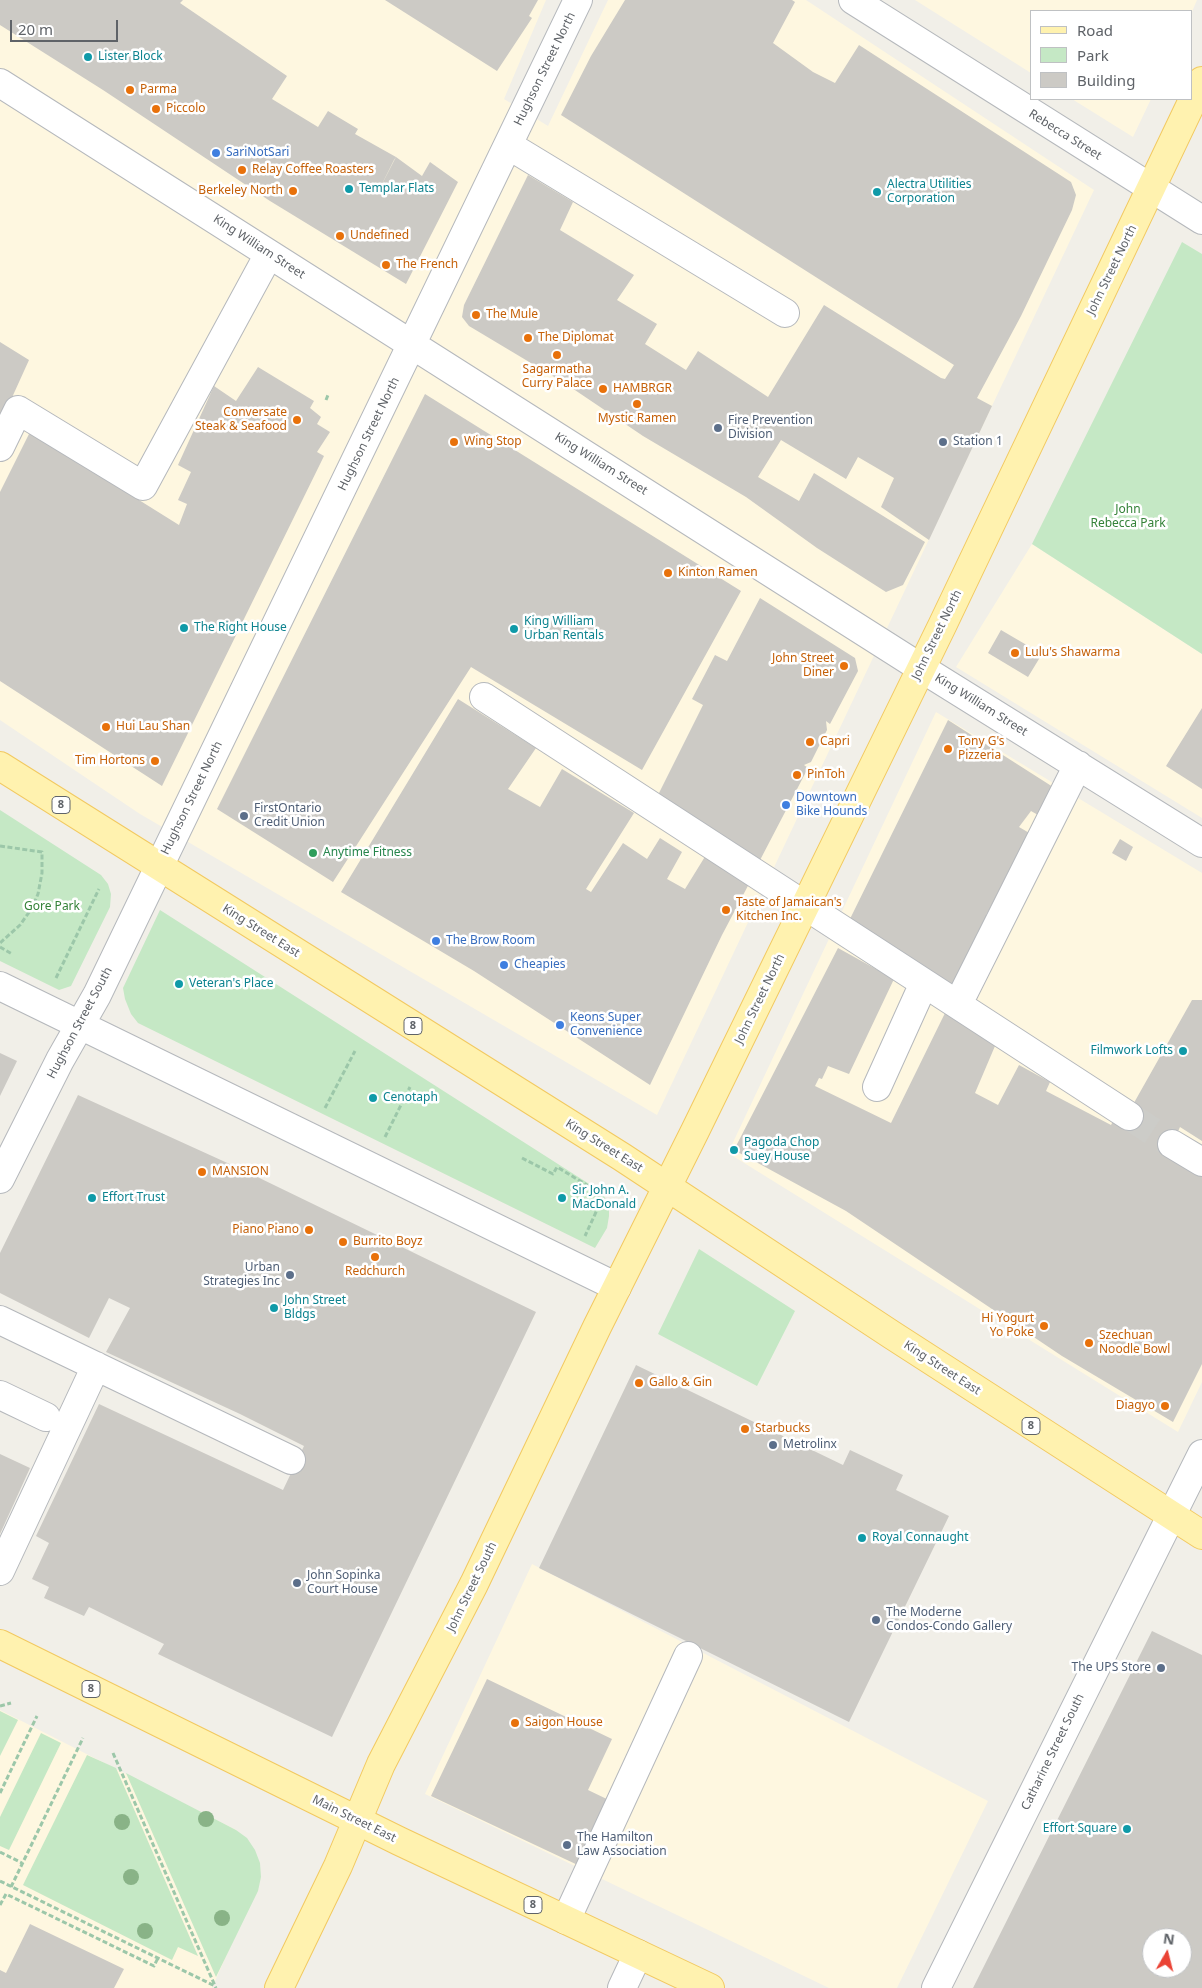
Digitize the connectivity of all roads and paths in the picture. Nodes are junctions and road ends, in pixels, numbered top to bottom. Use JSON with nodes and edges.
{"nodes":[{"id":1,"x":578,"y":0,"type":"edge"},
{"id":2,"x":853,"y":0,"type":"edge"},
{"id":3,"x":1202,"y":81,"type":"edge"},
{"id":4,"x":0,"y":83,"type":"edge"},
{"id":5,"x":508,"y":145,"type":"junction"},
{"id":6,"x":1151,"y":189,"type":"junction"},
{"id":7,"x":1202,"y":220,"type":"edge"},
{"id":8,"x":269,"y":254,"type":"junction"},
{"id":9,"x":785,"y":313,"type":"dead end"},
{"id":10,"x":412,"y":344,"type":"junction"},
{"id":11,"x":328,"y":395,"type":"dead end"},
{"id":12,"x":326,"y":400,"type":"dead end"},
{"id":13,"x":0,"y":447,"type":"edge"},
{"id":14,"x":921,"y":668,"type":"junction"},
{"id":15,"x":484,"y":697,"type":"dead end"},
{"id":16,"x":1078,"y":765,"type":"junction"},
{"id":17,"x":0,"y":766,"type":"edge"},
{"id":18,"x":1202,"y":843,"type":"edge"},
{"id":19,"x":0,"y":846,"type":"edge"},
{"id":20,"x":159,"y":867,"type":"junction"},
{"id":21,"x":100,"y":889,"type":"dead end"},
{"id":22,"x":806,"y":904,"type":"junction"},
{"id":23,"x":0,"y":943,"type":"edge"},
{"id":24,"x":57,"y":976,"type":"dead end"},
{"id":25,"x":924,"y":983,"type":"junction"},
{"id":26,"x":0,"y":986,"type":"edge"},
{"id":27,"x":958,"y":1004,"type":"junction"},
{"id":28,"x":79,"y":1024,"type":"junction"},
{"id":29,"x":355,"y":1051,"type":"dead end"},
{"id":30,"x":410,"y":1086,"type":"dead end"},
{"id":31,"x":877,"y":1087,"type":"dead end"},
{"id":32,"x":324,"y":1108,"type":"dead end"},
{"id":33,"x":1129,"y":1116,"type":"tunnel mouth"},
{"id":34,"x":384,"y":1138,"type":"dead end"},
{"id":35,"x":1172,"y":1144,"type":"tunnel mouth"},
{"id":36,"x":522,"y":1158,"type":"dead end"},
{"id":37,"x":1202,"y":1162,"type":"edge"},
{"id":38,"x":0,"y":1179,"type":"edge"},
{"id":39,"x":667,"y":1187,"type":"junction"},
{"id":40,"x":584,"y":1238,"type":"dead end"},
{"id":41,"x":617,"y":1287,"type":"junction"},
{"id":42,"x":0,"y":1320,"type":"edge"},
{"id":43,"x":96,"y":1366,"type":"junction"},
{"id":44,"x":0,"y":1395,"type":"edge"},
{"id":45,"x":46,"y":1417,"type":"dead end"},
{"id":46,"x":1202,"y":1454,"type":"edge"},
{"id":47,"x":291,"y":1460,"type":"dead end"},
{"id":48,"x":1171,"y":1516,"type":"junction"},
{"id":49,"x":1202,"y":1535,"type":"edge"},
{"id":50,"x":0,"y":1571,"type":"edge"},
{"id":51,"x":0,"y":1644,"type":"edge"},
{"id":52,"x":688,"y":1656,"type":"dead end"},
{"id":53,"x":12,"y":1703,"type":"dead end"},
{"id":54,"x":0,"y":1706,"type":"edge"},
{"id":55,"x":37,"y":1716,"type":"dead end"},
{"id":56,"x":83,"y":1738,"type":"dead end"},
{"id":57,"x":113,"y":1753,"type":"dead end"},
{"id":58,"x":0,"y":1793,"type":"edge"},
{"id":59,"x":357,"y":1820,"type":"junction"},
{"id":60,"x":0,"y":1852,"type":"edge"},
{"id":61,"x":22,"y":1863,"type":"junction"},
{"id":62,"x":0,"y":1882,"type":"edge"},
{"id":63,"x":11,"y":1887,"type":"junction"},
{"id":64,"x":0,"y":1905,"type":"edge"},
{"id":65,"x":566,"y":1920,"type":"junction"},
{"id":66,"x":638,"y":1954,"type":"junction"},
{"id":67,"x":158,"y":1958,"type":"junction"},
{"id":68,"x":215,"y":1987,"type":"edge"},
{"id":69,"x":279,"y":1988,"type":"edge"},
{"id":70,"x":622,"y":1988,"type":"edge"},
{"id":71,"x":710,"y":1988,"type":"edge"},
{"id":72,"x":936,"y":1988,"type":"edge"}],
"edges":[{"from":1,"to":5,"type":"street","name":"Hughson Street North"},
{"from":2,"to":6,"type":"street","name":"Rebecca Street"},
{"from":3,"to":6,"type":"main road","name":"John Street North"},
{"from":4,"to":8,"type":"street","name":"King William Street"},
{"from":5,"to":9,"type":"street"},
{"from":5,"to":10,"type":"street","name":"Hughson Street North"},
{"from":6,"to":7,"type":"street","name":"Rebecca Street"},
{"from":6,"to":14,"type":"main road","name":"John Street North"},
{"from":8,"to":10,"type":"street","name":"King William Street"},
{"from":8,"to":13,"type":"street"},
{"from":10,"to":14,"type":"street","name":"King William Street"},
{"from":10,"to":20,"type":"street","name":"Hughson Street North"},
{"from":11,"to":12,"type":"path"},
{"from":14,"to":16,"type":"street","name":"King William Street"},
{"from":14,"to":22,"type":"main road","name":"John Street North"},
{"from":15,"to":22,"type":"street"},
{"from":16,"to":18,"type":"street","name":"King William Street"},
{"from":16,"to":27,"type":"street"},
{"from":17,"to":20,"type":"main road","name":"King Street East","number":"8"},
{"from":19,"to":23,"type":"path"},
{"from":20,"to":28,"type":"street","name":"Hughson Street South"},
{"from":20,"to":39,"type":"main road","name":"King Street East","number":"8"},
{"from":21,"to":24,"type":"path"},
{"from":22,"to":25,"type":"street"},
{"from":22,"to":39,"type":"main road","name":"John Street North"},
{"from":25,"to":27,"type":"street"},
{"from":25,"to":31,"type":"street"},
{"from":26,"to":28,"type":"street"},
{"from":27,"to":33,"type":"street"},
{"from":28,"to":38,"type":"street","name":"Hughson Street South"},
{"from":28,"to":41,"type":"street"},
{"from":29,"to":32,"type":"path"},
{"from":30,"to":34,"type":"path"},
{"from":35,"to":37,"type":"street"},
{"from":36,"to":40,"type":"path"},
{"from":39,"to":41,"type":"main road","name":"John Street South"},
{"from":39,"to":48,"type":"main road","name":"King Street East","number":"8"},
{"from":41,"to":59,"type":"main road","name":"John Street South"},
{"from":42,"to":43,"type":"street"},
{"from":43,"to":47,"type":"street"},
{"from":43,"to":50,"type":"street"},
{"from":44,"to":45,"type":"street"},
{"from":46,"to":48,"type":"street","name":"Catharine Street South"},
{"from":48,"to":49,"type":"main road","name":"King Street East","number":"8"},
{"from":48,"to":72,"type":"street","name":"Catharine Street South"},
{"from":51,"to":59,"type":"main road","name":"Main Street East","number":"8"},
{"from":52,"to":65,"type":"street"},
{"from":53,"to":54,"type":"path"},
{"from":55,"to":58,"type":"path"},
{"from":56,"to":61,"type":"path"},
{"from":57,"to":68,"type":"path"},
{"from":59,"to":65,"type":"main road","name":"Main Street East","number":"8"},
{"from":59,"to":69,"type":"main road","name":"John Street South"},
{"from":60,"to":61,"type":"path"},
{"from":61,"to":63,"type":"path"},
{"from":62,"to":63,"type":"path"},
{"from":63,"to":67,"type":"path"},
{"from":64,"to":67,"type":"path"},
{"from":65,"to":66,"type":"main road","name":"Main Street East","number":"8"},
{"from":66,"to":70,"type":"street"},
{"from":66,"to":71,"type":"main road","name":"Main Street East","number":"8"},
{"from":67,"to":68,"type":"path"}]}
